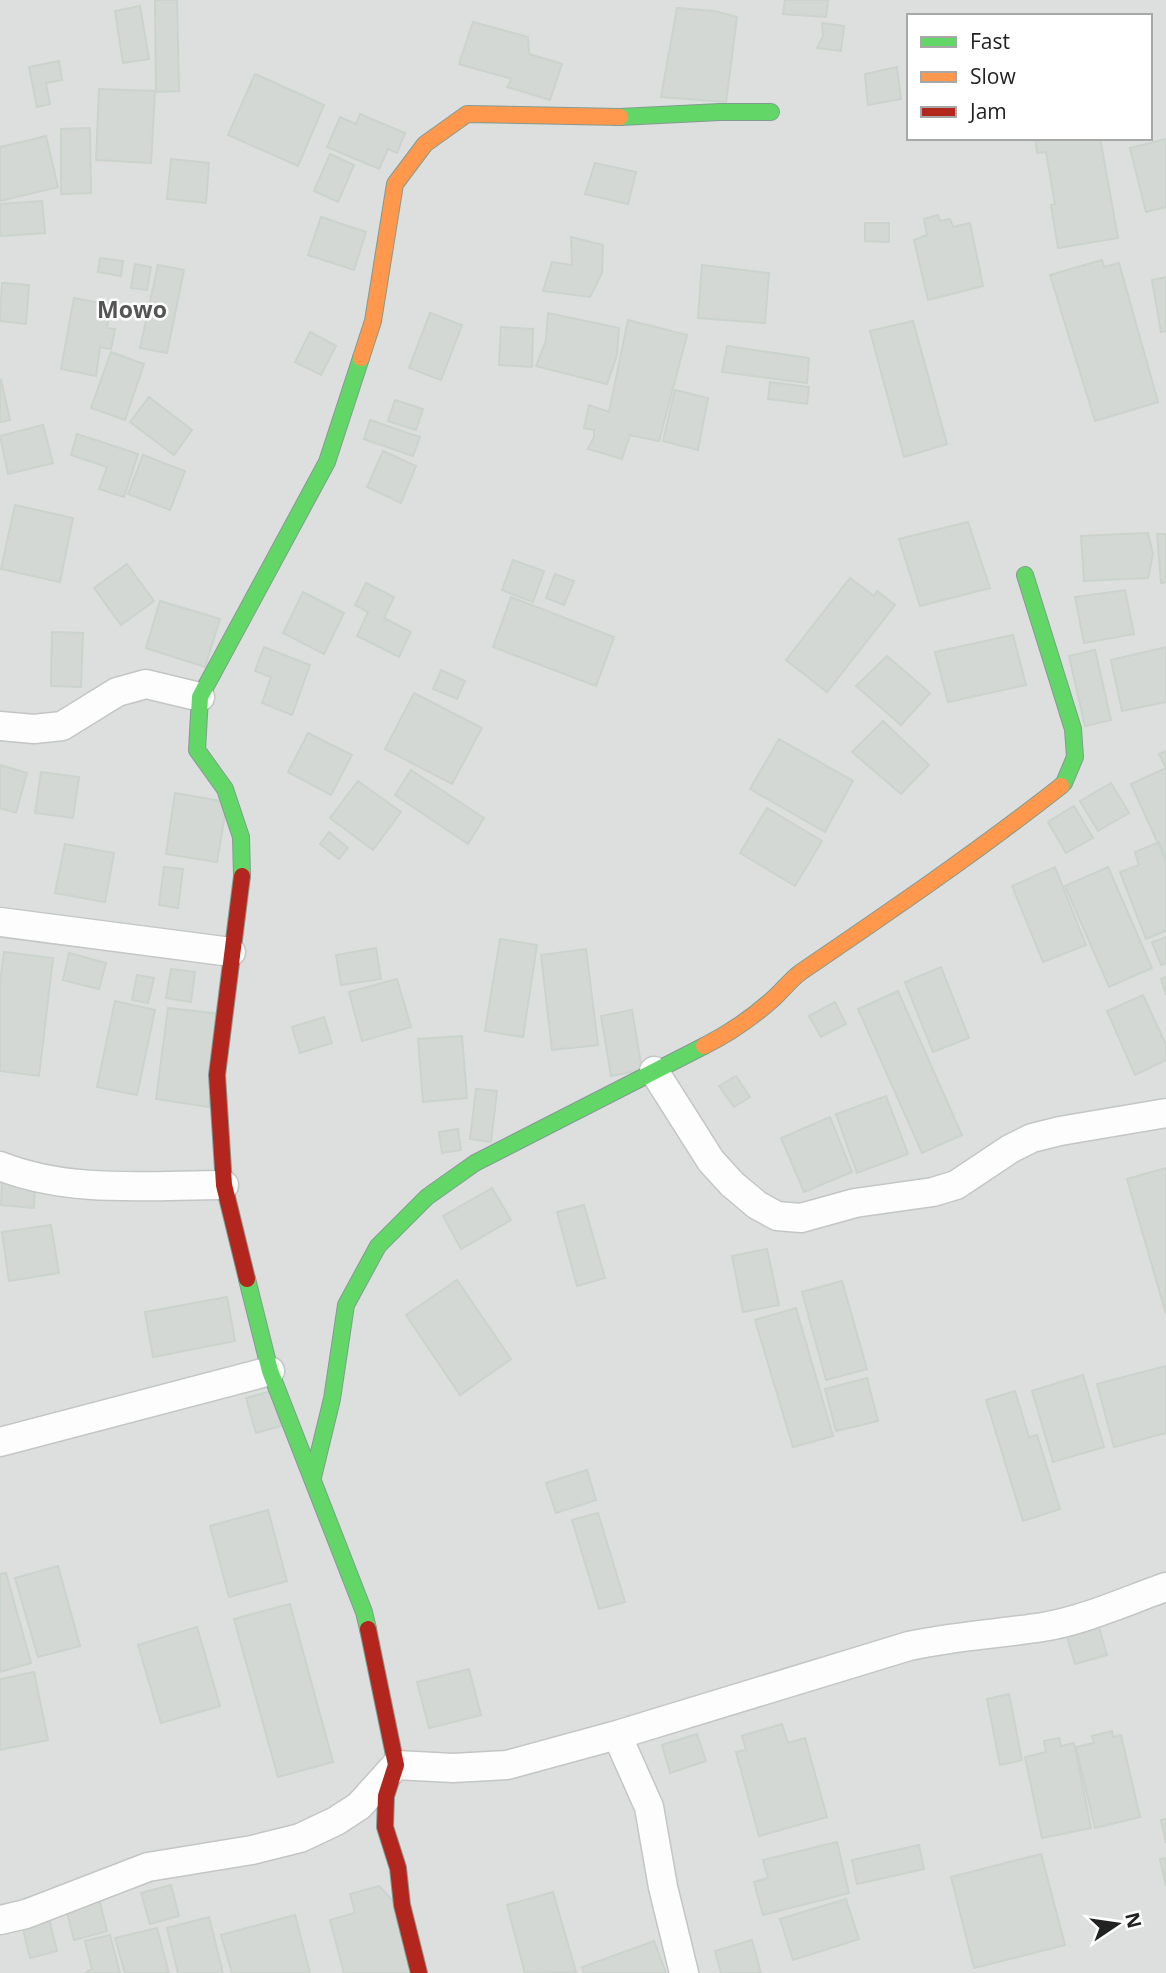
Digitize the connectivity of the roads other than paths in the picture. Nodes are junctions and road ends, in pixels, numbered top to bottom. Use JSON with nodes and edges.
{"nodes":[{"id":1,"x":771,"y":112,"type":"dead end"},
{"id":2,"x":1025,"y":575,"type":"dead end"},
{"id":3,"x":200,"y":697,"type":"junction"},
{"id":4,"x":0,"y":726,"type":"edge"},
{"id":5,"x":0,"y":922,"type":"edge"},
{"id":6,"x":231,"y":952,"type":"junction"},
{"id":7,"x":654,"y":1071,"type":"junction"},
{"id":8,"x":1166,"y":1113,"type":"edge"},
{"id":9,"x":0,"y":1166,"type":"edge"},
{"id":10,"x":224,"y":1185,"type":"junction"},
{"id":11,"x":270,"y":1371,"type":"junction"},
{"id":12,"x":0,"y":1443,"type":"edge"},
{"id":13,"x":313,"y":1477,"type":"junction"},
{"id":14,"x":1166,"y":1587,"type":"edge"},
{"id":15,"x":617,"y":1735,"type":"junction"},
{"id":16,"x":396,"y":1765,"type":"junction"},
{"id":17,"x":0,"y":1920,"type":"edge"},
{"id":18,"x":419,"y":1973,"type":"edge"},
{"id":19,"x":684,"y":1973,"type":"edge"}],
"edges":[{"from":1,"to":3,"type":"street"},
{"from":2,"to":7,"type":"street"},
{"from":3,"to":4,"type":"street"},
{"from":3,"to":6,"type":"street"},
{"from":5,"to":6,"type":"street"},
{"from":6,"to":10,"type":"street"},
{"from":7,"to":8,"type":"street"},
{"from":7,"to":13,"type":"street"},
{"from":9,"to":10,"type":"street"},
{"from":10,"to":11,"type":"street"},
{"from":11,"to":12,"type":"street"},
{"from":11,"to":13,"type":"street"},
{"from":13,"to":16,"type":"street"},
{"from":14,"to":15,"type":"street"},
{"from":15,"to":16,"type":"street"},
{"from":15,"to":19,"type":"street"},
{"from":16,"to":17,"type":"street"},
{"from":16,"to":18,"type":"street"}]}
